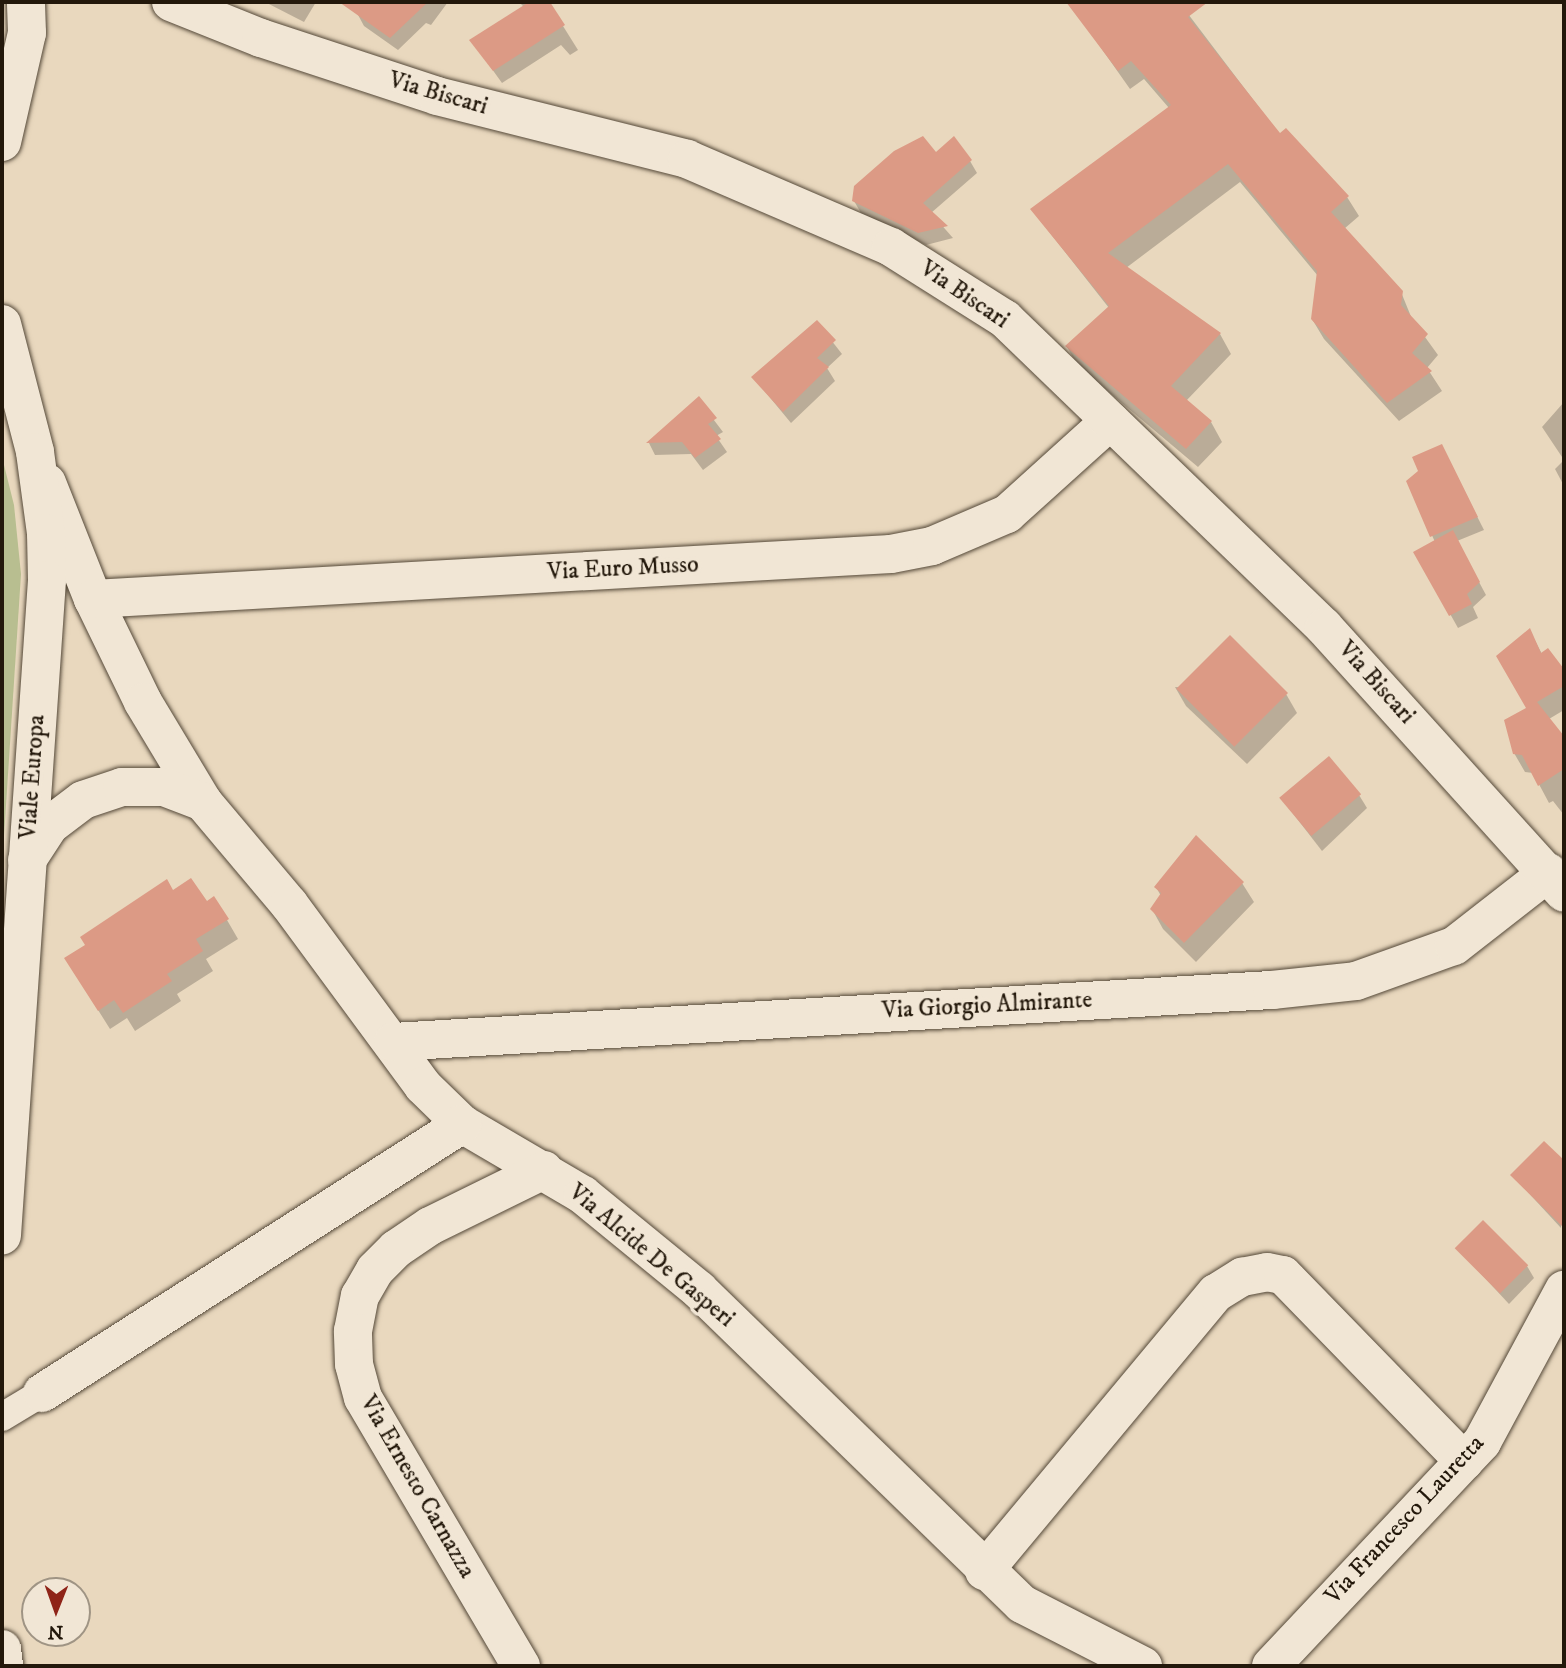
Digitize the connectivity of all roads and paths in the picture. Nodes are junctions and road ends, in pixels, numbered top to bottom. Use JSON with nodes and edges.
{"nodes":[{"id":1,"x":48,"y":2,"type":"edge"},
{"id":2,"x":171,"y":2,"type":"edge"},
{"id":3,"x":26,"y":18,"type":"edge"},
{"id":4,"x":2,"y":142,"type":"edge"},
{"id":5,"x":2,"y":324,"type":"edge"},
{"id":6,"x":1110,"y":421,"type":"junction"},
{"id":7,"x":35,"y":452,"type":"junction"},
{"id":8,"x":93,"y":598,"type":"junction"},
{"id":9,"x":203,"y":802,"type":"junction"},
{"id":10,"x":27,"y":860,"type":"junction"},
{"id":11,"x":1556,"y":882,"type":"edge"},
{"id":12,"x":393,"y":1042,"type":"junction"},
{"id":13,"x":478,"y":1132,"type":"junction"},
{"id":14,"x":544,"y":1170,"type":"junction"},
{"id":15,"x":453,"y":1215,"type":"junction"},
{"id":16,"x":2,"y":1236,"type":"edge"},
{"id":17,"x":1564,"y":1290,"type":"edge"},
{"id":18,"x":42,"y":1393,"type":"joint"},
{"id":19,"x":2,"y":1417,"type":"edge"},
{"id":20,"x":1464,"y":1461,"type":"junction"},
{"id":21,"x":985,"y":1571,"type":"junction"},
{"id":22,"x":2,"y":1649,"type":"edge"},
{"id":23,"x":4,"y":1666,"type":"edge"},
{"id":24,"x":521,"y":1666,"type":"edge"},
{"id":25,"x":1143,"y":1666,"type":"edge"},
{"id":26,"x":1271,"y":1666,"type":"edge"}],
"edges":[{"from":1,"to":3,"type":"street"},
{"from":2,"to":6,"type":"street","name":"Via Biscari"},
{"from":3,"to":4,"type":"street"},
{"from":5,"to":7,"type":"street","name":"Viale Europa"},
{"from":6,"to":8,"type":"street","name":"Via Euro Musso"},
{"from":6,"to":11,"type":"street","name":"Via Biscari"},
{"from":7,"to":8,"type":"street","name":"Via Alcide De Gasperi"},
{"from":7,"to":10,"type":"street","name":"Viale Europa"},
{"from":8,"to":9,"type":"street","name":"Via Alcide De Gasperi"},
{"from":9,"to":10,"type":"street"},
{"from":9,"to":12,"type":"street","name":"Via Alcide De Gasperi"},
{"from":10,"to":16,"type":"street","name":"Viale Europa"},
{"from":11,"to":12,"type":"street","name":"Via Giorgio Almirante"},
{"from":12,"to":13,"type":"street","name":"Via Alcide De Gasperi"},
{"from":13,"to":14,"type":"street","name":"Via Alcide De Gasperi"},
{"from":13,"to":15,"type":"street"},
{"from":13,"to":18,"type":"street"},
{"from":14,"to":15,"type":"street","name":"Via Ernesto Carnazza"},
{"from":14,"to":21,"type":"street","name":"Via Alcide De Gasperi"},
{"from":15,"to":24,"type":"street","name":"Via Ernesto Carnazza"},
{"from":17,"to":20,"type":"street","name":"Via Francesco Lauretta"},
{"from":18,"to":19,"type":"street"},
{"from":20,"to":21,"type":"street"},
{"from":20,"to":26,"type":"street","name":"Via Francesco Lauretta"},
{"from":21,"to":25,"type":"street","name":"Via Alcide De Gasperi"},
{"from":22,"to":23,"type":"street"}]}
